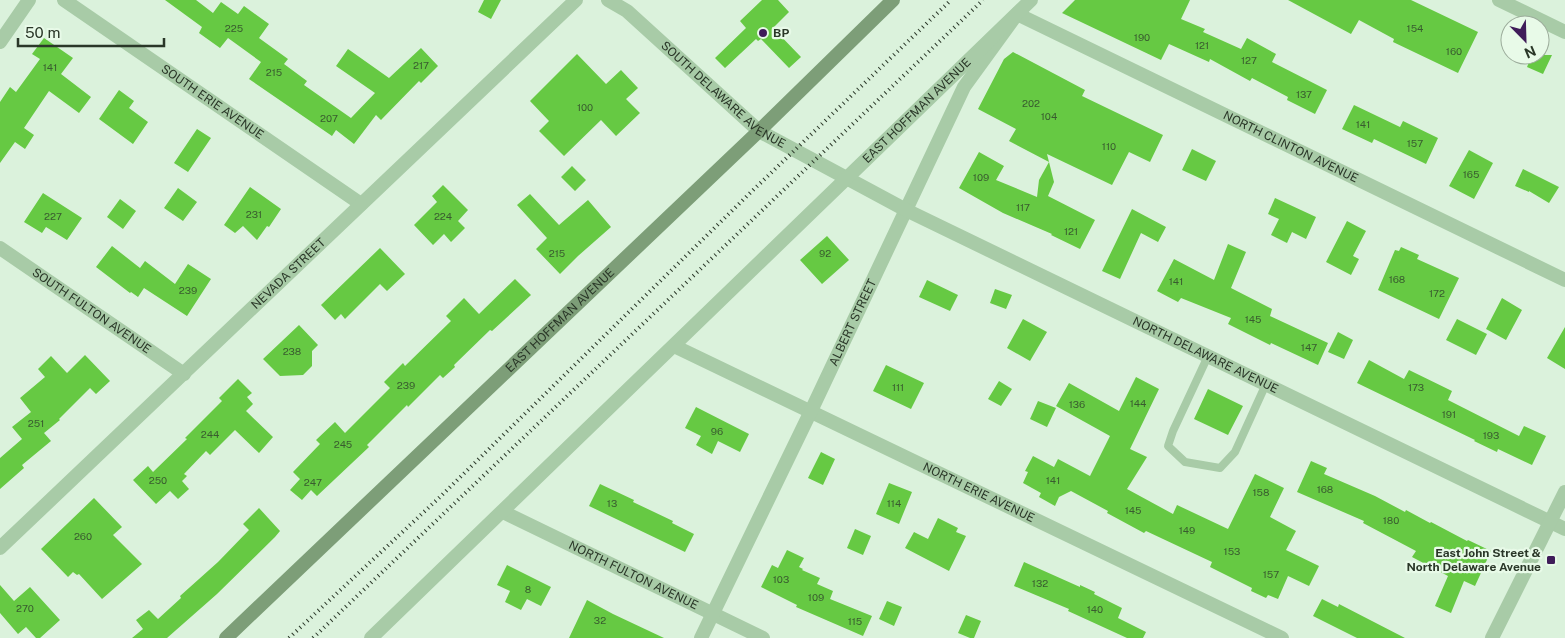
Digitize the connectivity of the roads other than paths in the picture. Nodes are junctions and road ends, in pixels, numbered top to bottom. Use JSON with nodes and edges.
{"nodes":[{"id":1,"x":30,"y":0,"type":"edge"},
{"id":2,"x":64,"y":0,"type":"edge"},
{"id":3,"x":576,"y":0,"type":"edge"},
{"id":4,"x":608,"y":0,"type":"edge"},
{"id":5,"x":893,"y":0,"type":"edge"},
{"id":6,"x":1031,"y":0,"type":"edge"},
{"id":7,"x":1498,"y":0,"type":"edge"},
{"id":8,"x":1017,"y":14,"type":"junction"},
{"id":9,"x":1565,"y":32,"type":"edge"},
{"id":10,"x":0,"y":42,"type":"edge"},
{"id":11,"x":759,"y":131,"type":"junction"},
{"id":12,"x":847,"y":180,"type":"junction"},
{"id":13,"x":362,"y":204,"type":"junction"},
{"id":14,"x":906,"y":210,"type":"junction"},
{"id":15,"x":0,"y":248,"type":"edge"},
{"id":16,"x":1565,"y":280,"type":"edge"},
{"id":17,"x":674,"y":346,"type":"junction"},
{"id":18,"x":1208,"y":356,"type":"junction"},
{"id":19,"x":184,"y":374,"type":"junction"},
{"id":20,"x":1266,"y":384,"type":"junction"},
{"id":21,"x":811,"y":411,"type":"junction"},
{"id":22,"x":1565,"y":492,"type":"edge"},
{"id":23,"x":503,"y":512,"type":"junction"},
{"id":24,"x":1551,"y":522,"type":"junction"},
{"id":25,"x":1565,"y":529,"type":"edge"},
{"id":26,"x":0,"y":548,"type":"edge"},
{"id":27,"x":712,"y":614,"type":"junction"},
{"id":28,"x":226,"y":638,"type":"edge"},
{"id":29,"x":371,"y":638,"type":"edge"},
{"id":30,"x":701,"y":638,"type":"edge"},
{"id":31,"x":763,"y":638,"type":"edge"},
{"id":32,"x":1282,"y":638,"type":"edge"},
{"id":33,"x":1492,"y":638,"type":"edge"}],
"edges":[{"from":1,"to":10,"type":"street"},
{"from":2,"to":13,"type":"street","name":"SOUTH ERIE AVENUE"},
{"from":3,"to":13,"type":"street","name":"NEVADA STREET"},
{"from":4,"to":11,"type":"street","name":"SOUTH DELAWARE AVENUE"},
{"from":5,"to":11,"type":"main road","name":"EAST HOFFMAN AVENUE"},
{"from":6,"to":8,"type":"street","name":"EAST HOFFMAN AVENUE"},
{"from":7,"to":9,"type":"street"},
{"from":8,"to":12,"type":"street","name":"EAST HOFFMAN AVENUE"},
{"from":8,"to":14,"type":"street","name":"ALBERT STREET"},
{"from":8,"to":16,"type":"street","name":"NORTH CLINTON AVENUE"},
{"from":11,"to":12,"type":"street","name":"SOUTH DELAWARE AVENUE"},
{"from":11,"to":28,"type":"main road","name":"EAST HOFFMAN AVENUE"},
{"from":12,"to":14,"type":"street","name":"NORTH DELAWARE AVENUE"},
{"from":12,"to":17,"type":"street","name":"EAST HOFFMAN AVENUE"},
{"from":13,"to":19,"type":"street","name":"NEVADA STREET"},
{"from":14,"to":18,"type":"street","name":"NORTH DELAWARE AVENUE"},
{"from":14,"to":21,"type":"street","name":"ALBERT STREET"},
{"from":15,"to":19,"type":"street","name":"SOUTH FULTON AVENUE"},
{"from":17,"to":21,"type":"street","name":"NORTH ERIE AVENUE"},
{"from":17,"to":23,"type":"street","name":"EAST HOFFMAN AVENUE"},
{"from":18,"to":20,"type":"street","name":"NORTH DELAWARE AVENUE"},
{"from":18,"to":20,"type":"lane"},
{"from":19,"to":26,"type":"street","name":"NEVADA STREET"},
{"from":20,"to":24,"type":"street","name":"NORTH DELAWARE AVENUE"},
{"from":21,"to":27,"type":"street","name":"ALBERT STREET"},
{"from":21,"to":32,"type":"street","name":"NORTH ERIE AVENUE"},
{"from":22,"to":24,"type":"street"},
{"from":23,"to":27,"type":"street","name":"NORTH FULTON AVENUE"},
{"from":23,"to":29,"type":"street","name":"EAST HOFFMAN AVENUE"},
{"from":24,"to":25,"type":"street","name":"NORTH DELAWARE AVENUE"},
{"from":24,"to":33,"type":"street"},
{"from":27,"to":30,"type":"street","name":"ALBERT STREET"},
{"from":27,"to":31,"type":"street","name":"NORTH FULTON AVENUE"}]}
